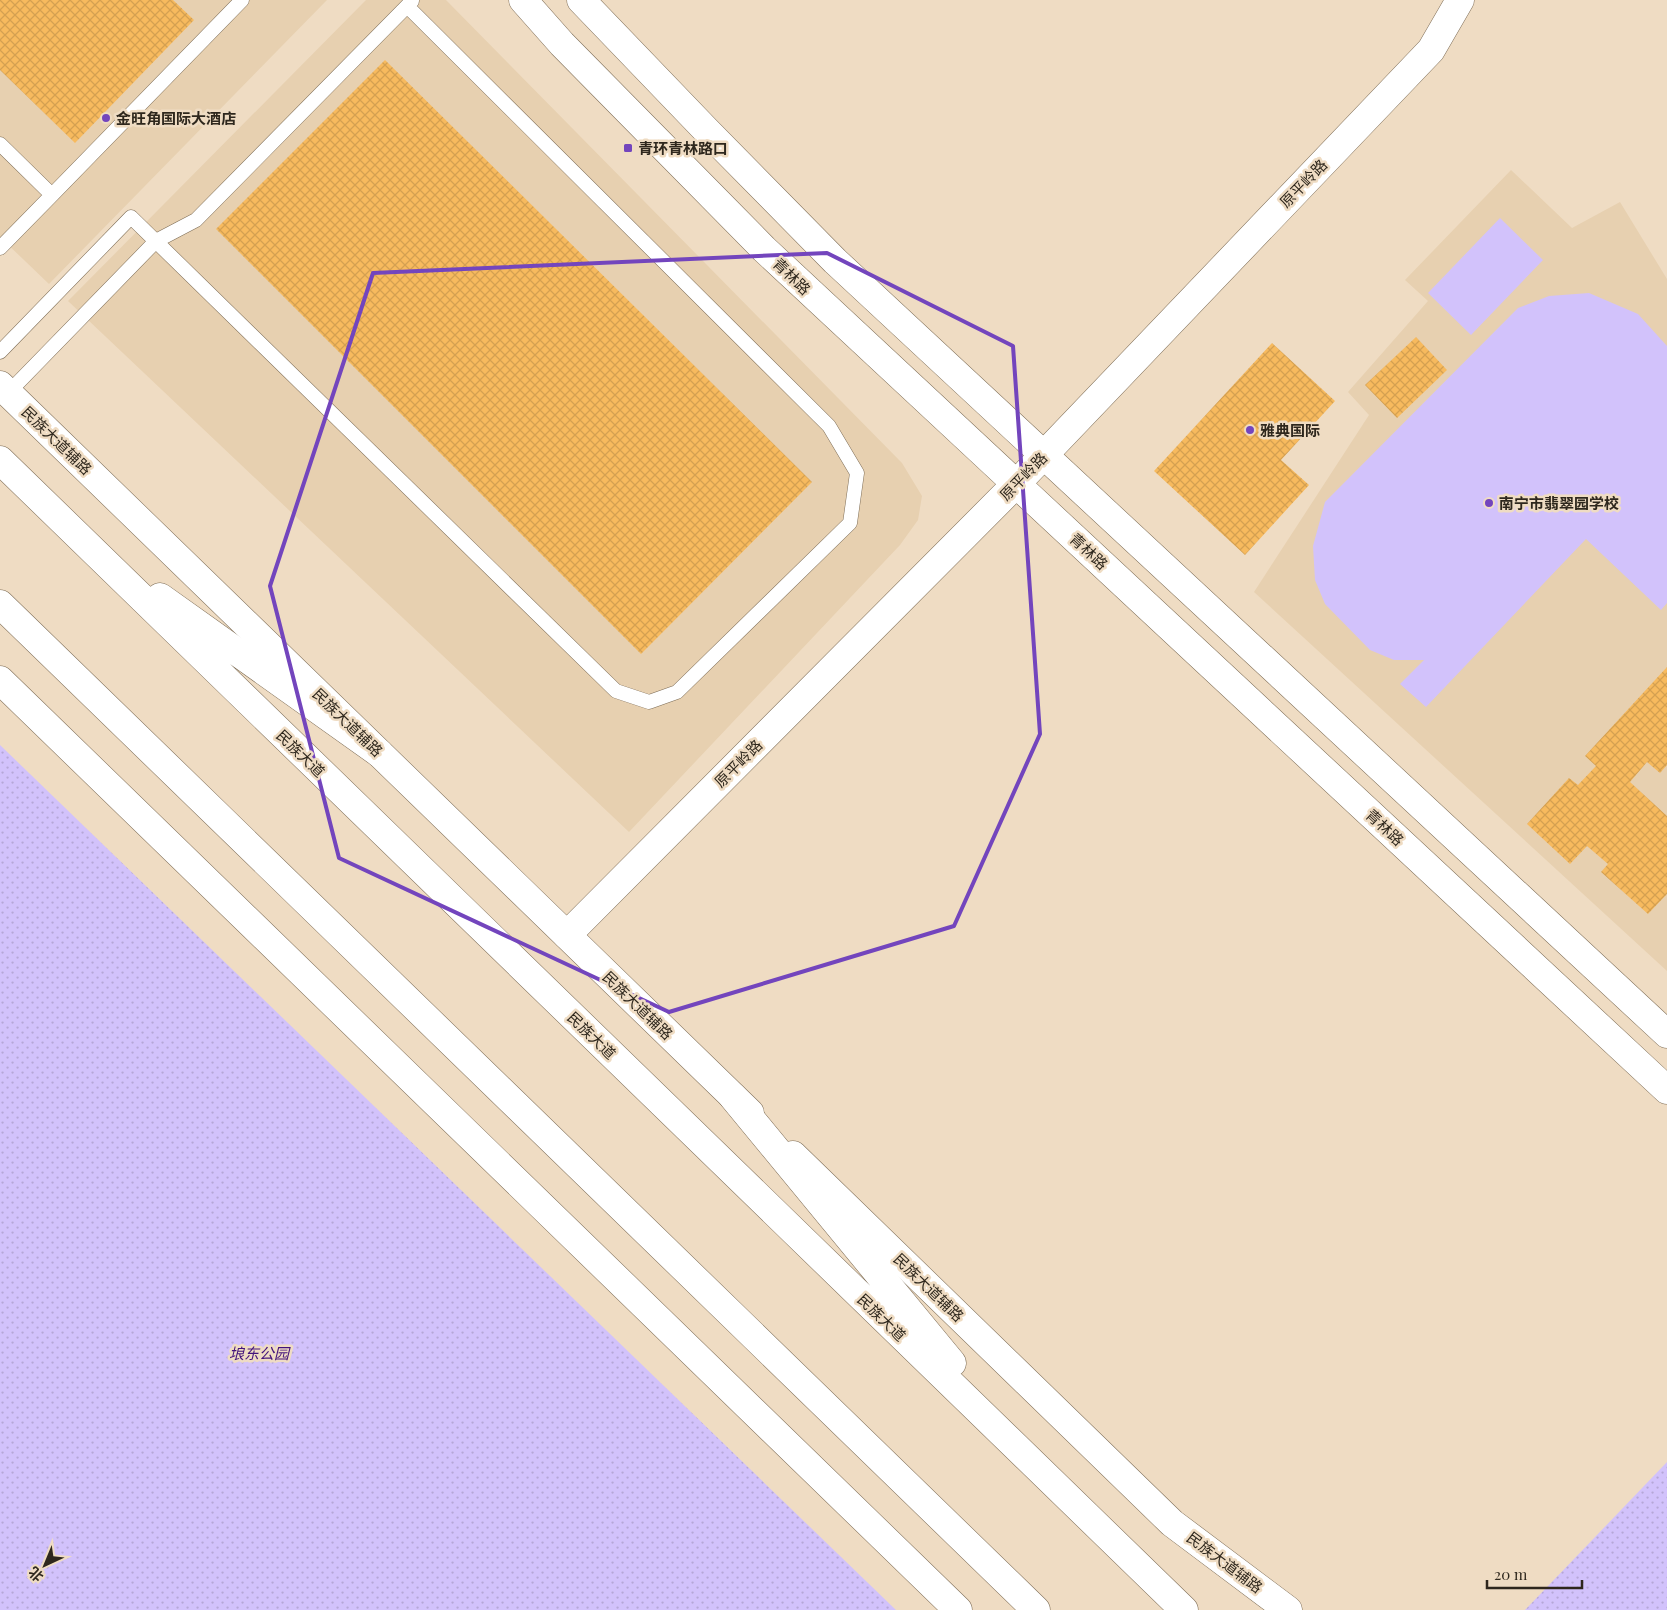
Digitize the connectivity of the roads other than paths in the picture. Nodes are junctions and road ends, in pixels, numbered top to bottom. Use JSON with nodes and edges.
{"nodes":[{"id":1,"x":242,"y":0,"type":"edge"},
{"id":2,"x":523,"y":0,"type":"edge"},
{"id":3,"x":581,"y":0,"type":"edge"},
{"id":4,"x":1460,"y":0,"type":"edge"},
{"id":5,"x":410,"y":3,"type":"edge"},
{"id":6,"x":0,"y":144,"type":"edge"},
{"id":7,"x":52,"y":195,"type":"junction"},
{"id":8,"x":156,"y":241,"type":"junction"},
{"id":9,"x":0,"y":248,"type":"edge"},
{"id":10,"x":0,"y":352,"type":"edge"},
{"id":11,"x":4,"y":389,"type":"edge"},
{"id":12,"x":1044,"y":454,"type":"junction"},
{"id":13,"x":0,"y":460,"type":"edge"},
{"id":14,"x":1017,"y":483,"type":"junction"},
{"id":15,"x":88,"y":546,"type":"junction"},
{"id":16,"x":0,"y":604,"type":"edge"},
{"id":17,"x":0,"y":680,"type":"edge"},
{"id":18,"x":379,"y":753,"type":"junction"},
{"id":19,"x":566,"y":935,"type":"junction"},
{"id":20,"x":1667,"y":1034,"type":"edge"},
{"id":21,"x":1667,"y":1090,"type":"edge"},
{"id":22,"x":733,"y":1096,"type":"junction"},
{"id":23,"x":1036,"y":1467,"type":"junction"},
{"id":24,"x":958,"y":1610,"type":"edge"},
{"id":25,"x":1036,"y":1610,"type":"edge"},
{"id":26,"x":1184,"y":1610,"type":"edge"},
{"id":27,"x":1288,"y":1610,"type":"edge"}],
"edges":[{"from":1,"to":7,"type":"lane"},
{"from":2,"to":14,"type":"main road","name":"青林路"},
{"from":3,"to":12,"type":"main road"},
{"from":4,"to":12,"type":"main road","name":"原平岭路"},
{"from":5,"to":8,"type":"lane"},
{"from":5,"to":8,"type":"lane"},
{"from":6,"to":7,"type":"lane"},
{"from":7,"to":9,"type":"lane"},
{"from":8,"to":10,"type":"lane"},
{"from":8,"to":11,"type":"lane"},
{"from":11,"to":18,"type":"main road","name":"民族大道辅路"},
{"from":12,"to":14,"type":"main road","name":"原平岭路"},
{"from":12,"to":20,"type":"main road"},
{"from":13,"to":15,"type":"main road","name":"民族大道"},
{"from":14,"to":19,"type":"main road","name":"原平岭路"},
{"from":14,"to":21,"type":"main road","name":"青林路"},
{"from":15,"to":18,"type":"main road"},
{"from":15,"to":23,"type":"main road","name":"民族大道"},
{"from":16,"to":25,"type":"main road"},
{"from":17,"to":24,"type":"main road"},
{"from":18,"to":19,"type":"main road","name":"民族大道辅路"},
{"from":19,"to":22,"type":"main road","name":"民族大道辅路"},
{"from":22,"to":23,"type":"main road"},
{"from":22,"to":27,"type":"main road","name":"民族大道辅路"},
{"from":23,"to":26,"type":"main road","name":"民族大道"}]}
